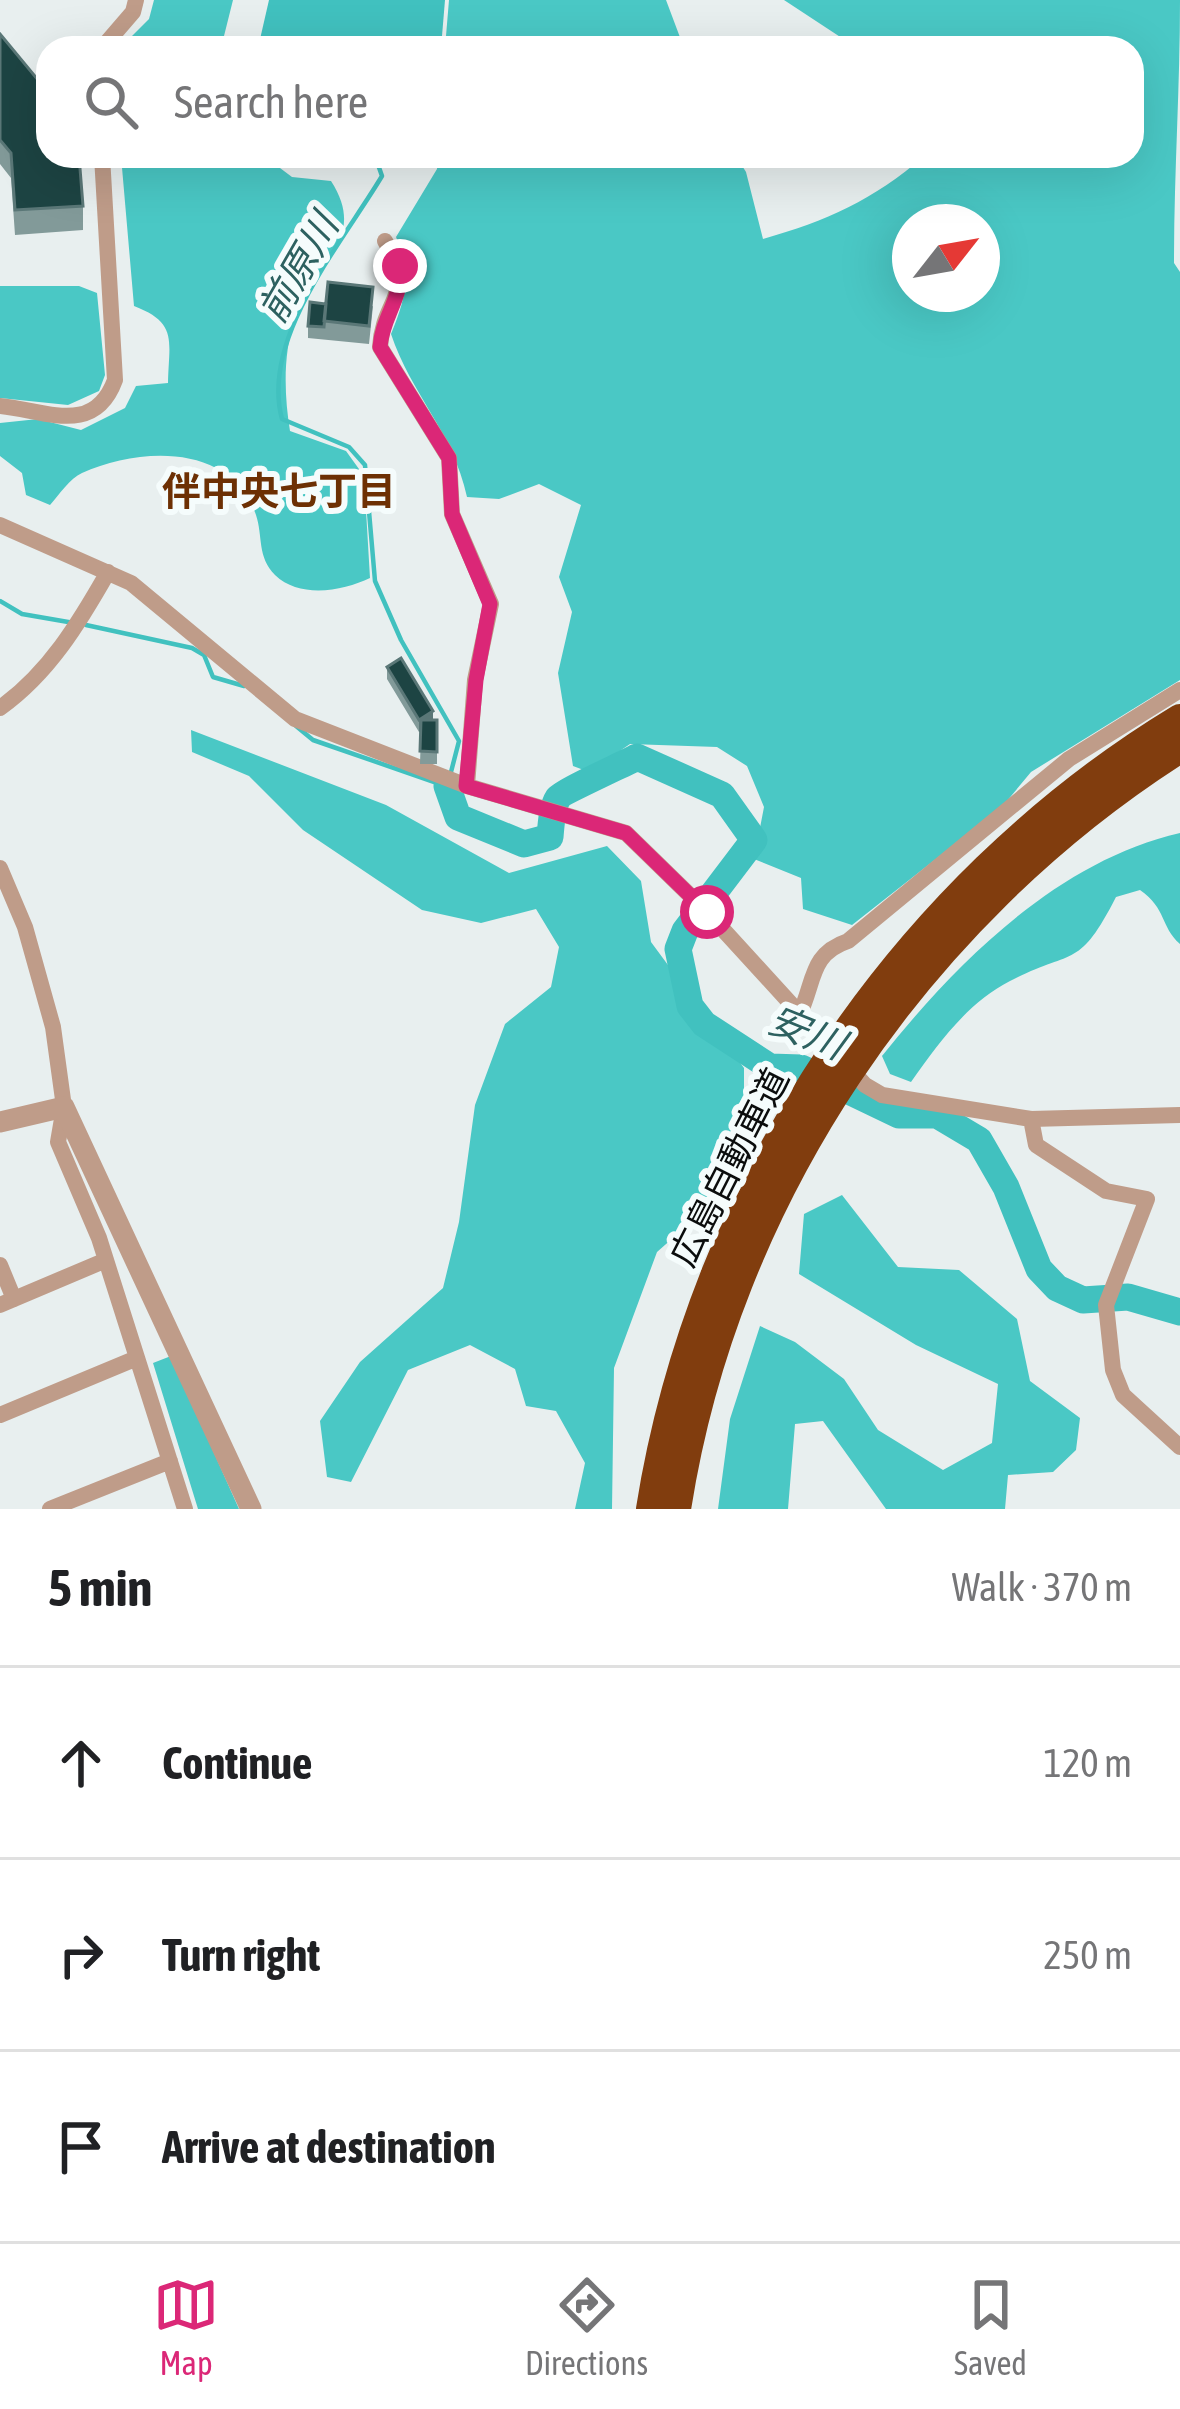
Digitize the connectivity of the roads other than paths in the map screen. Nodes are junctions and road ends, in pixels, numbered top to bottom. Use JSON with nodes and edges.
{"nodes":[{"id":1,"x":136,"y":0,"type":"edge"},
{"id":2,"x":112,"y":36,"type":"edge"},
{"id":3,"x":103,"y":168,"type":"edge"},
{"id":4,"x":386,"y":241,"type":"dead end"},
{"id":5,"x":0,"y":406,"type":"edge"},
{"id":6,"x":0,"y":525,"type":"edge"},
{"id":7,"x":107,"y":572,"type":"junction"},
{"id":8,"x":1180,"y":690,"type":"edge"},
{"id":9,"x":0,"y":708,"type":"edge"},
{"id":10,"x":1180,"y":719,"type":"edge"},
{"id":11,"x":1180,"y":748,"type":"edge"},
{"id":12,"x":466,"y":786,"type":"junction"},
{"id":13,"x":0,"y":868,"type":"edge"},
{"id":14,"x":799,"y":1015,"type":"junction"},
{"id":15,"x":866,"y":1026,"type":"junction"},
{"id":16,"x":64,"y":1107,"type":"junction"},
{"id":17,"x":1180,"y":1115,"type":"edge"},
{"id":18,"x":1031,"y":1119,"type":"junction"},
{"id":19,"x":0,"y":1122,"type":"edge"},
{"id":20,"x":776,"y":1171,"type":"junction"},
{"id":21,"x":106,"y":1260,"type":"junction"},
{"id":22,"x":0,"y":1265,"type":"edge"},
{"id":23,"x":7,"y":1302,"type":"edge"},
{"id":24,"x":137,"y":1358,"type":"junction"},
{"id":25,"x":0,"y":1415,"type":"edge"},
{"id":26,"x":1180,"y":1447,"type":"edge"},
{"id":27,"x":170,"y":1461,"type":"junction"},
{"id":28,"x":80,"y":1503,"type":"edge"},
{"id":29,"x":50,"y":1509,"type":"edge"},
{"id":30,"x":185,"y":1509,"type":"edge"},
{"id":31,"x":251,"y":1509,"type":"edge"},
{"id":32,"x":651,"y":1509,"type":"edge"},
{"id":33,"x":676,"y":1509,"type":"edge"}],
"edges":[{"from":1,"to":2,"type":"street"},
{"from":3,"to":5,"type":"street"},
{"from":4,"to":12,"type":"street"},
{"from":6,"to":7,"type":"street"},
{"from":7,"to":9,"type":"street"},
{"from":7,"to":12,"type":"street"},
{"from":8,"to":14,"type":"street"},
{"from":10,"to":15,"type":"highway","name":"広島自動車道"},
{"from":11,"to":15,"type":"highway","name":"広島自動車道"},
{"from":12,"to":14,"type":"street"},
{"from":13,"to":16,"type":"street"},
{"from":14,"to":18,"type":"street"},
{"from":15,"to":20,"type":"highway","name":"広島自動車道"},
{"from":16,"to":19,"type":"street"},
{"from":16,"to":21,"type":"street"},
{"from":16,"to":31,"type":"street"},
{"from":17,"to":18,"type":"street"},
{"from":18,"to":26,"type":"street"},
{"from":20,"to":32,"type":"highway","name":"広島自動車道"},
{"from":20,"to":33,"type":"highway","name":"広島自動車道"},
{"from":21,"to":23,"type":"street"},
{"from":21,"to":24,"type":"street"},
{"from":22,"to":23,"type":"street"},
{"from":24,"to":25,"type":"street"},
{"from":24,"to":27,"type":"street"},
{"from":27,"to":28,"type":"street"},
{"from":27,"to":30,"type":"street"},
{"from":28,"to":29,"type":"street"}]}
